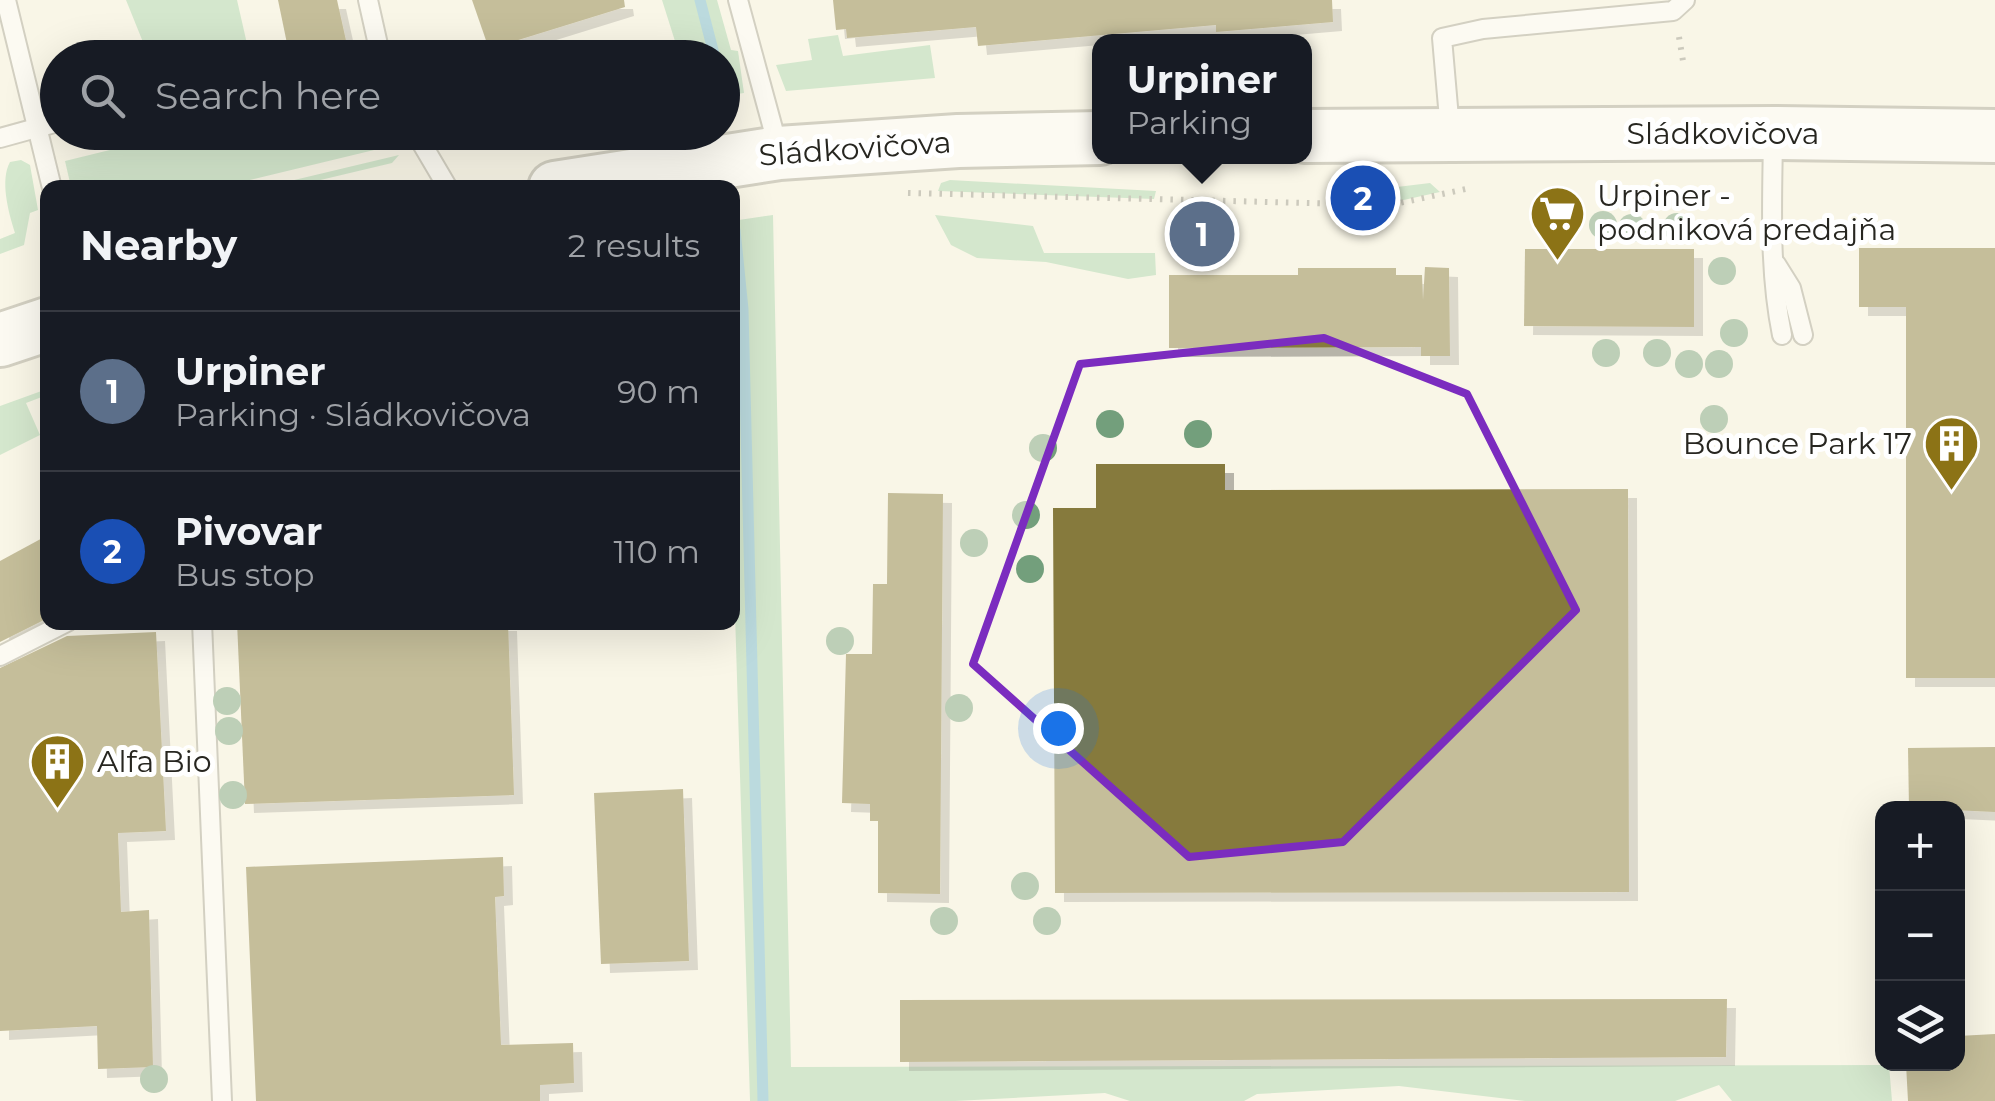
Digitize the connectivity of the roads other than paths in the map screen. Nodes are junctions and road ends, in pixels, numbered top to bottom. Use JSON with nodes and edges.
{"nodes":[{"id":1,"x":6,"y":0,"type":"edge"},
{"id":2,"x":368,"y":0,"type":"edge"},
{"id":3,"x":738,"y":0,"type":"edge"},
{"id":4,"x":1679,"y":6,"type":"edge"},
{"id":5,"x":377,"y":40,"type":"edge"},
{"id":6,"x":40,"y":127,"type":"edge"},
{"id":7,"x":35,"y":128,"type":"junction"},
{"id":8,"x":1773,"y":133,"type":"junction"},
{"id":9,"x":1312,"y":136,"type":"edge"},
{"id":10,"x":1451,"y":136,"type":"junction"},
{"id":11,"x":1995,"y":136,"type":"edge"},
{"id":12,"x":0,"y":138,"type":"edge"},
{"id":13,"x":1092,"y":138,"type":"edge"},
{"id":14,"x":40,"y":146,"type":"edge"},
{"id":15,"x":41,"y":150,"type":"edge"},
{"id":16,"x":426,"y":150,"type":"edge"},
{"id":17,"x":779,"y":153,"type":"junction"},
{"id":18,"x":50,"y":180,"type":"edge"},
{"id":19,"x":443,"y":180,"type":"edge"},
{"id":20,"x":597,"y":180,"type":"edge"},
{"id":21,"x":1776,"y":264,"type":"junction"},
{"id":22,"x":40,"y":327,"type":"edge"},
{"id":23,"x":1782,"y":335,"type":"dead end"},
{"id":24,"x":1802,"y":335,"type":"dead end"},
{"id":25,"x":0,"y":340,"type":"edge"},
{"id":26,"x":51,"y":630,"type":"edge"},
{"id":27,"x":202,"y":630,"type":"edge"},
{"id":28,"x":0,"y":656,"type":"edge"},
{"id":29,"x":222,"y":1101,"type":"edge"}],
"edges":[{"from":1,"to":7,"type":"lane"},
{"from":2,"to":5,"type":"lane"},
{"from":3,"to":17,"type":"lane"},
{"from":4,"to":10,"type":"lane"},
{"from":6,"to":7,"type":"lane"},
{"from":7,"to":12,"type":"lane"},
{"from":7,"to":14,"type":"lane"},
{"from":8,"to":10,"type":"main road","name":"Sládkovičova"},
{"from":8,"to":11,"type":"main road","name":"Sládkovičova"},
{"from":8,"to":21,"type":"lane"},
{"from":9,"to":10,"type":"main road","name":"Sládkovičova"},
{"from":13,"to":17,"type":"main road","name":"Sládkovičova"},
{"from":15,"to":18,"type":"lane"},
{"from":16,"to":19,"type":"lane"},
{"from":17,"to":20,"type":"main road","name":"Sládkovičova"},
{"from":21,"to":23,"type":"lane"},
{"from":21,"to":24,"type":"lane"},
{"from":22,"to":25,"type":"main road"},
{"from":26,"to":28,"type":"lane"},
{"from":27,"to":29,"type":"lane"}]}
